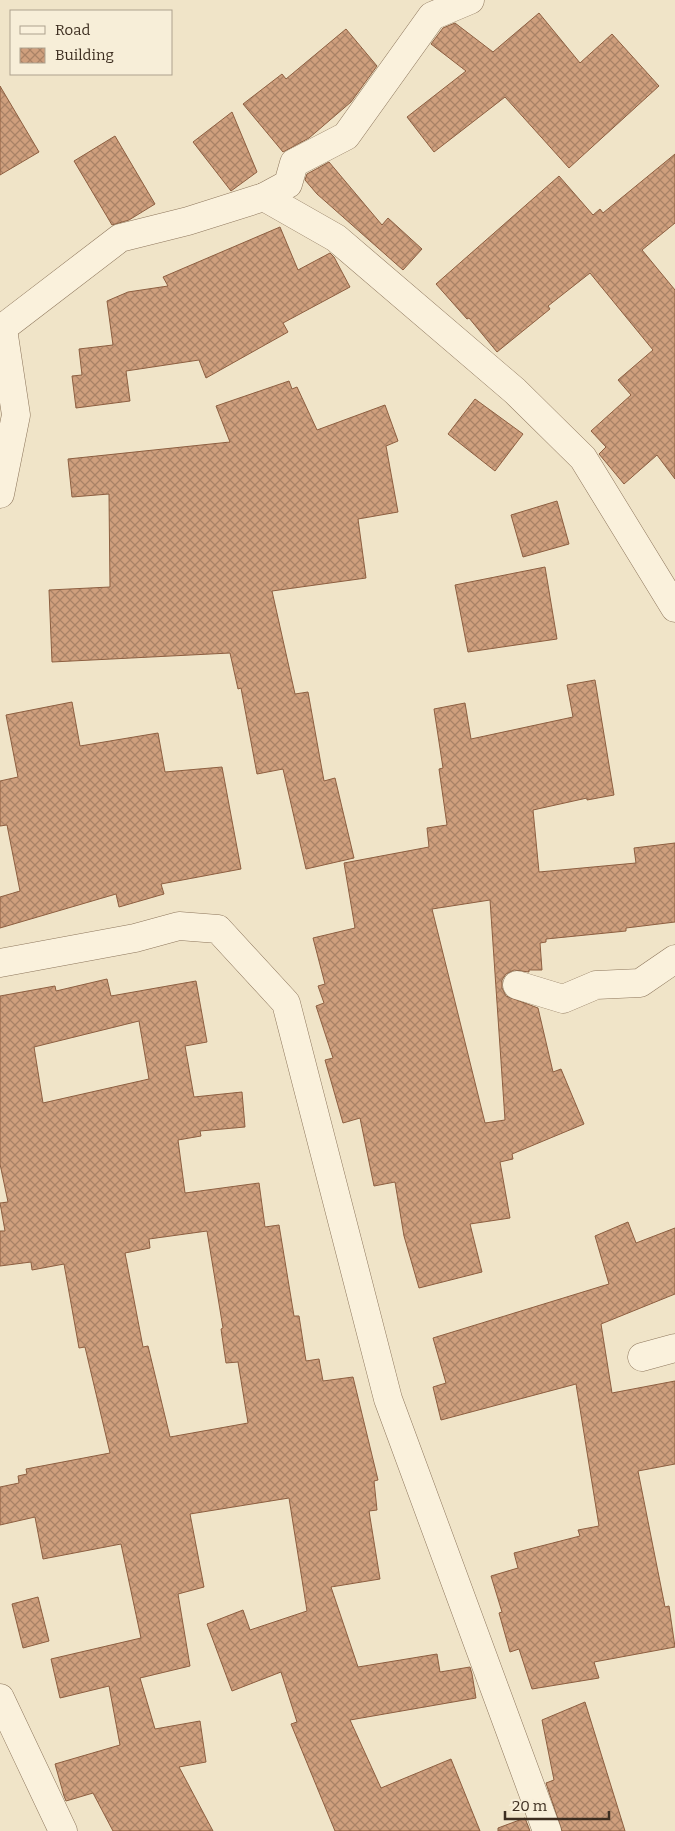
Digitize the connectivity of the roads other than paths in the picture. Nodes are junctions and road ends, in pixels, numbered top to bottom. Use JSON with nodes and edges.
{"nodes":[{"id":1,"x":470,"y":0,"type":"edge"},
{"id":2,"x":264,"y":197,"type":"junction"},
{"id":3,"x":1,"y":330,"type":"edge"},
{"id":4,"x":0,"y":494,"type":"edge"},
{"id":5,"x":675,"y":608,"type":"edge"},
{"id":6,"x":675,"y":959,"type":"edge"},
{"id":7,"x":0,"y":962,"type":"edge"},
{"id":8,"x":517,"y":985,"type":"dead end"},
{"id":9,"x":675,"y":1348,"type":"edge"},
{"id":10,"x":642,"y":1357,"type":"dead end"},
{"id":11,"x":0,"y":1698,"type":"edge"},
{"id":12,"x":63,"y":1831,"type":"edge"},
{"id":13,"x":547,"y":1831,"type":"edge"}],
"edges":[{"from":1,"to":2,"type":"street"},
{"from":2,"to":3,"type":"street"},
{"from":2,"to":5,"type":"street"},
{"from":3,"to":4,"type":"street"},
{"from":6,"to":8,"type":"street"},
{"from":7,"to":13,"type":"street"},
{"from":9,"to":10,"type":"street"},
{"from":11,"to":12,"type":"street"}]}
